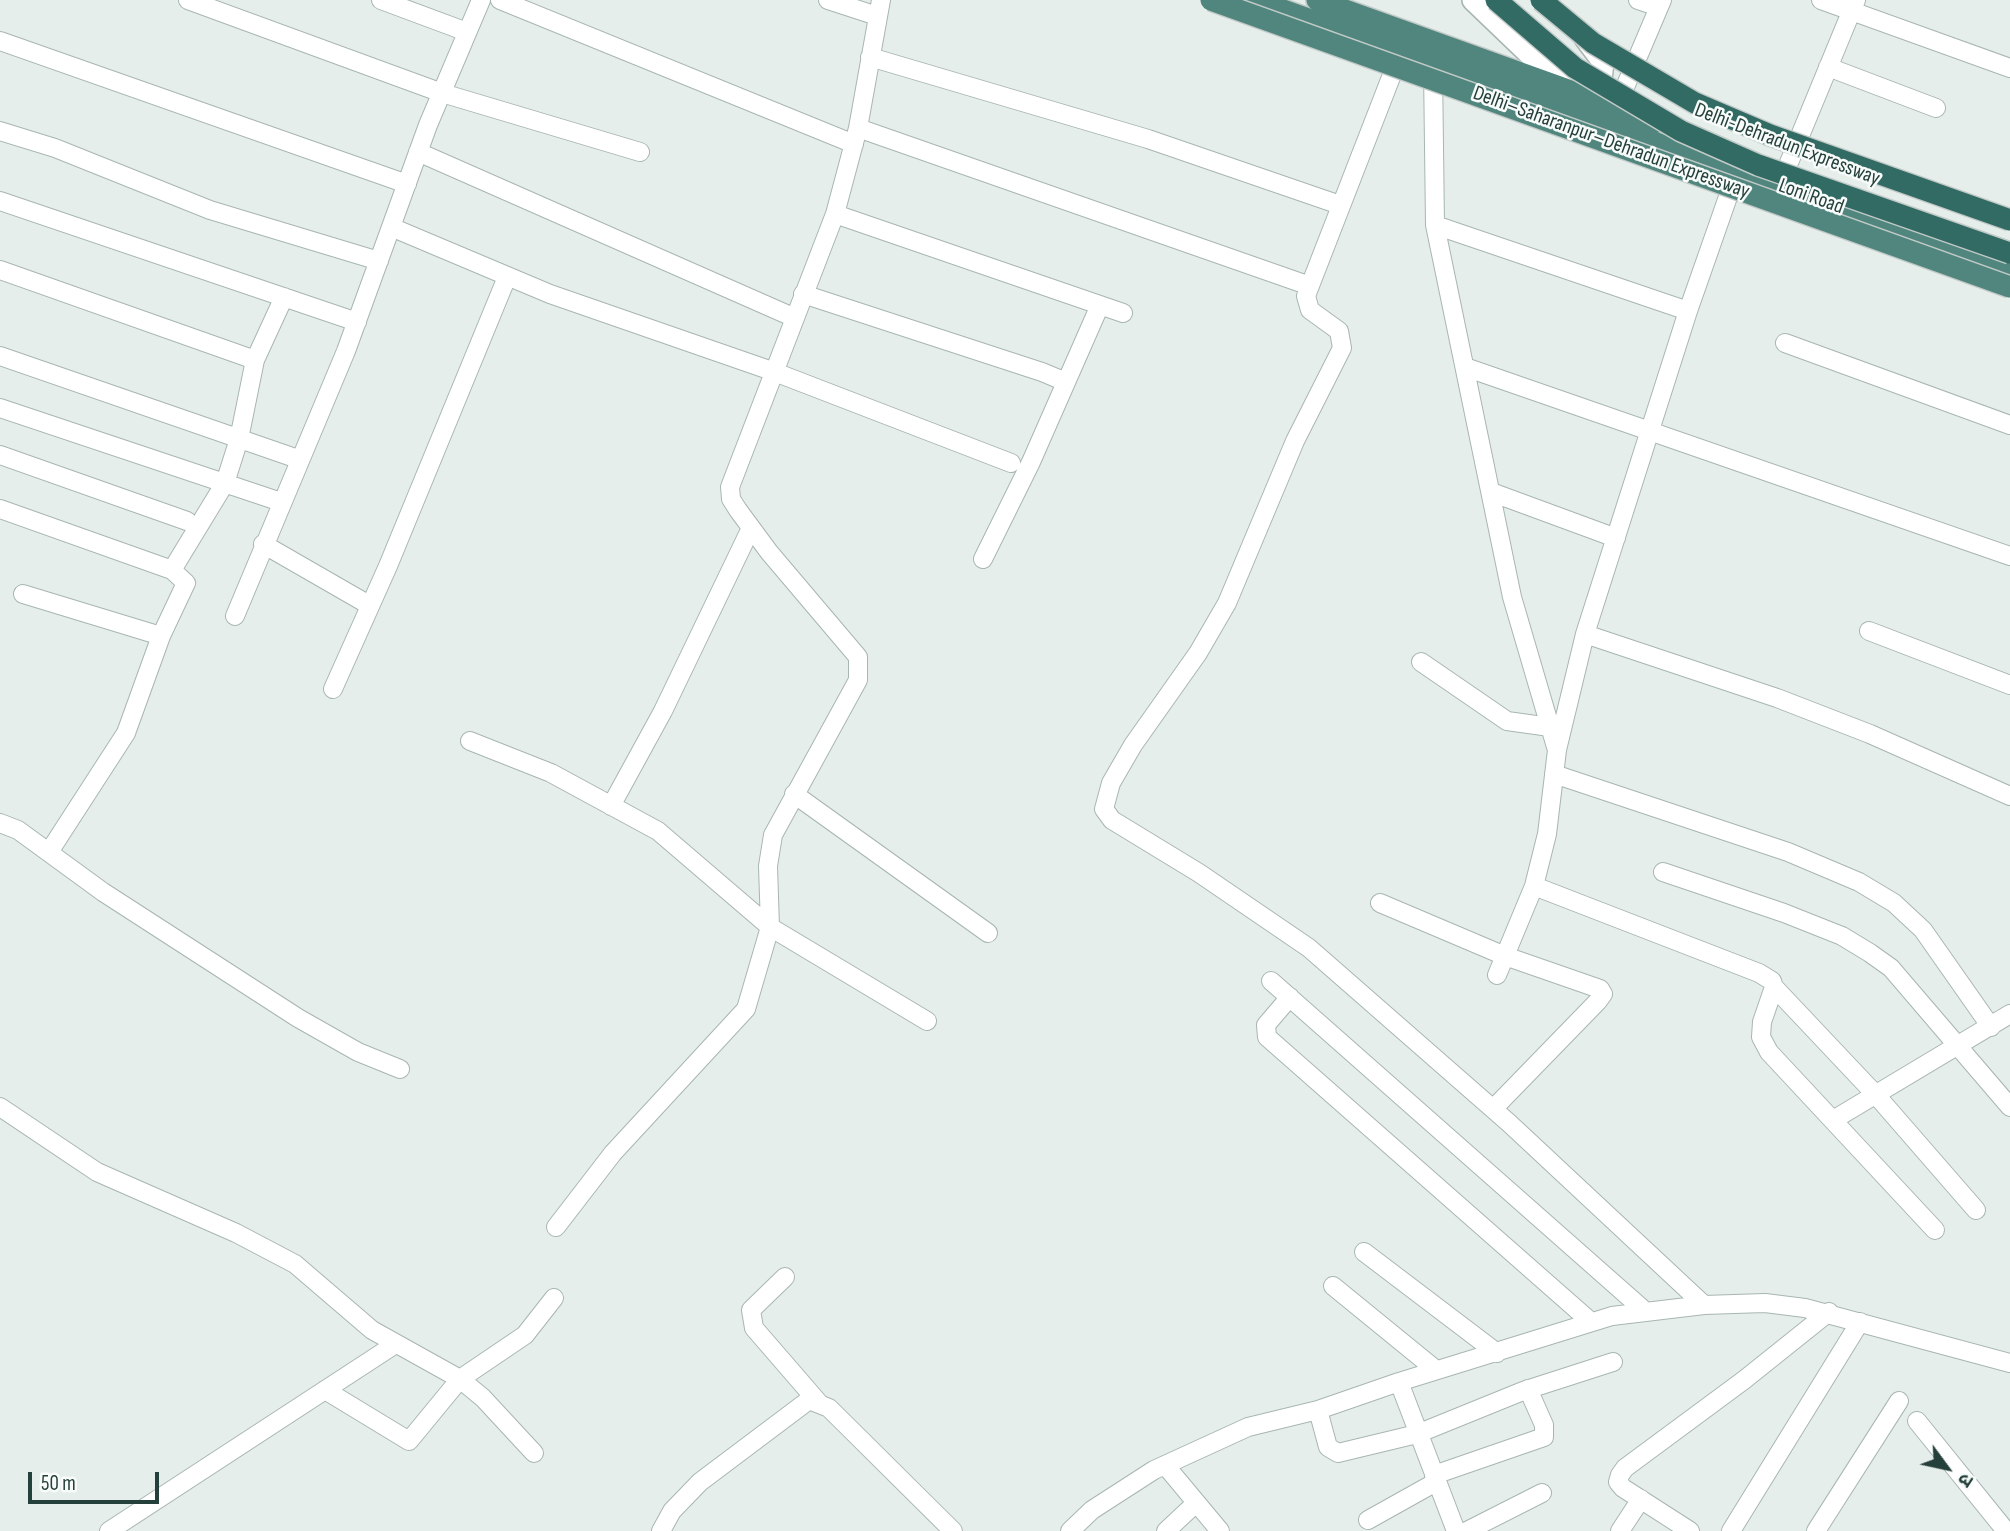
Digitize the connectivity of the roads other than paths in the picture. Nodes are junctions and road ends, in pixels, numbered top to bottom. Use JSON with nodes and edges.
{"nodes":[{"id":1,"x":188,"y":0,"type":"edge"},
{"id":2,"x":381,"y":0,"type":"edge"},
{"id":3,"x":481,"y":0,"type":"edge"},
{"id":4,"x":500,"y":0,"type":"edge"},
{"id":5,"x":828,"y":0,"type":"edge"},
{"id":6,"x":1211,"y":0,"type":"edge"},
{"id":7,"x":1255,"y":0,"type":"edge"},
{"id":8,"x":1317,"y":0,"type":"edge"},
{"id":9,"x":1473,"y":0,"type":"edge"},
{"id":10,"x":1496,"y":0,"type":"edge"},
{"id":11,"x":1541,"y":0,"type":"edge"},
{"id":12,"x":1551,"y":0,"type":"edge"},
{"id":13,"x":1638,"y":0,"type":"edge"},
{"id":14,"x":1821,"y":0,"type":"edge"},
{"id":15,"x":1661,"y":4,"type":"edge"},
{"id":16,"x":1854,"y":5,"type":"edge"},
{"id":17,"x":879,"y":8,"type":"edge"},
{"id":18,"x":467,"y":32,"type":"junction"},
{"id":19,"x":0,"y":41,"type":"edge"},
{"id":20,"x":1400,"y":54,"type":"junction"},
{"id":21,"x":870,"y":57,"type":"junction"},
{"id":22,"x":1433,"y":65,"type":"junction"},
{"id":23,"x":1828,"y":67,"type":"junction"},
{"id":24,"x":2010,"y":68,"type":"edge"},
{"id":25,"x":442,"y":93,"type":"junction"},
{"id":26,"x":1568,"y":102,"type":"junction"},
{"id":27,"x":1936,"y":108,"type":"dead end"},
{"id":28,"x":1603,"y":111,"type":"junction"},
{"id":29,"x":0,"y":131,"type":"edge"},
{"id":30,"x":856,"y":136,"type":"junction"},
{"id":31,"x":418,"y":152,"type":"junction"},
{"id":32,"x":640,"y":152,"type":"dead end"},
{"id":33,"x":1788,"y":165,"type":"junction"},
{"id":34,"x":1737,"y":170,"type":"junction"},
{"id":35,"x":407,"y":184,"type":"junction"},
{"id":36,"x":0,"y":201,"type":"edge"},
{"id":37,"x":1340,"y":205,"type":"junction"},
{"id":38,"x":835,"y":214,"type":"junction"},
{"id":39,"x":2010,"y":220,"type":"edge"},
{"id":40,"x":1435,"y":225,"type":"junction"},
{"id":41,"x":391,"y":227,"type":"junction"},
{"id":42,"x":2010,"y":245,"type":"edge"},
{"id":43,"x":2010,"y":253,"type":"edge"},
{"id":44,"x":379,"y":261,"type":"junction"},
{"id":45,"x":2010,"y":269,"type":"edge"},
{"id":46,"x":0,"y":270,"type":"edge"},
{"id":47,"x":507,"y":277,"type":"junction"},
{"id":48,"x":1310,"y":286,"type":"junction"},
{"id":49,"x":2010,"y":287,"type":"edge"},
{"id":50,"x":803,"y":294,"type":"junction"},
{"id":51,"x":284,"y":297,"type":"junction"},
{"id":52,"x":1100,"y":305,"type":"junction"},
{"id":53,"x":1688,"y":311,"type":"junction"},
{"id":54,"x":1123,"y":313,"type":"dead end"},
{"id":55,"x":795,"y":318,"type":"junction"},
{"id":56,"x":357,"y":322,"type":"junction"},
{"id":57,"x":1785,"y":343,"type":"dead end"},
{"id":58,"x":0,"y":356,"type":"edge"},
{"id":59,"x":255,"y":360,"type":"junction"},
{"id":60,"x":1465,"y":366,"type":"junction"},
{"id":61,"x":772,"y":371,"type":"junction"},
{"id":62,"x":1066,"y":383,"type":"junction"},
{"id":63,"x":0,"y":408,"type":"edge"},
{"id":64,"x":2010,"y":425,"type":"edge"},
{"id":65,"x":1650,"y":431,"type":"junction"},
{"id":66,"x":239,"y":439,"type":"junction"},
{"id":67,"x":0,"y":455,"type":"edge"},
{"id":68,"x":298,"y":459,"type":"junction"},
{"id":69,"x":1011,"y":463,"type":"dead end"},
{"id":70,"x":225,"y":483,"type":"junction"},
{"id":71,"x":1491,"y":492,"type":"junction"},
{"id":72,"x":281,"y":502,"type":"junction"},
{"id":73,"x":0,"y":509,"type":"edge"},
{"id":74,"x":187,"y":521,"type":"dead end"},
{"id":75,"x":751,"y":528,"type":"junction"},
{"id":76,"x":1616,"y":538,"type":"junction"},
{"id":77,"x":264,"y":544,"type":"junction"},
{"id":78,"x":2010,"y":556,"type":"edge"},
{"id":79,"x":984,"y":559,"type":"dead end"},
{"id":80,"x":172,"y":570,"type":"junction"},
{"id":81,"x":23,"y":594,"type":"dead end"},
{"id":82,"x":369,"y":605,"type":"junction"},
{"id":83,"x":235,"y":616,"type":"dead end"},
{"id":84,"x":1869,"y":631,"type":"dead end"},
{"id":85,"x":1585,"y":634,"type":"junction"},
{"id":86,"x":161,"y":636,"type":"junction"},
{"id":87,"x":1421,"y":662,"type":"dead end"},
{"id":88,"x":2010,"y":685,"type":"edge"},
{"id":89,"x":332,"y":689,"type":"dead end"},
{"id":90,"x":1550,"y":727,"type":"junction"},
{"id":91,"x":470,"y":741,"type":"dead end"},
{"id":92,"x":1557,"y":750,"type":"junction"},
{"id":93,"x":1554,"y":774,"type":"junction"},
{"id":94,"x":793,"y":794,"type":"junction"},
{"id":95,"x":2010,"y":796,"type":"edge"},
{"id":96,"x":611,"y":806,"type":"junction"},
{"id":97,"x":0,"y":823,"type":"edge"},
{"id":98,"x":49,"y":852,"type":"junction"},
{"id":99,"x":1663,"y":872,"type":"dead end"},
{"id":100,"x":1534,"y":886,"type":"junction"},
{"id":101,"x":1380,"y":904,"type":"dead end"},
{"id":102,"x":770,"y":927,"type":"junction"},
{"id":103,"x":988,"y":933,"type":"dead end"},
{"id":104,"x":1505,"y":956,"type":"junction"},
{"id":105,"x":1497,"y":975,"type":"dead end"},
{"id":106,"x":1271,"y":981,"type":"dead end"},
{"id":107,"x":1774,"y":987,"type":"junction"},
{"id":108,"x":1290,"y":997,"type":"junction"},
{"id":109,"x":2010,"y":1014,"type":"edge"},
{"id":110,"x":927,"y":1021,"type":"dead end"},
{"id":111,"x":1992,"y":1027,"type":"junction"},
{"id":112,"x":1959,"y":1045,"type":"junction"},
{"id":113,"x":400,"y":1069,"type":"dead end"},
{"id":114,"x":1876,"y":1095,"type":"junction"},
{"id":115,"x":0,"y":1107,"type":"edge"},
{"id":116,"x":2010,"y":1107,"type":"edge"},
{"id":117,"x":1493,"y":1109,"type":"junction"},
{"id":118,"x":1833,"y":1120,"type":"junction"},
{"id":119,"x":1976,"y":1210,"type":"dead end"},
{"id":120,"x":556,"y":1227,"type":"dead end"},
{"id":121,"x":1935,"y":1230,"type":"dead end"},
{"id":122,"x":1364,"y":1252,"type":"dead end"},
{"id":123,"x":785,"y":1277,"type":"dead end"},
{"id":124,"x":1333,"y":1286,"type":"dead end"},
{"id":125,"x":554,"y":1298,"type":"dead end"},
{"id":126,"x":1704,"y":1305,"type":"junction"},
{"id":127,"x":1646,"y":1312,"type":"junction"},
{"id":128,"x":1829,"y":1312,"type":"junction"},
{"id":129,"x":1591,"y":1322,"type":"junction"},
{"id":130,"x":1860,"y":1322,"type":"junction"},
{"id":131,"x":394,"y":1345,"type":"junction"},
{"id":132,"x":1497,"y":1353,"type":"junction"},
{"id":133,"x":1614,"y":1363,"type":"dead end"},
{"id":134,"x":2010,"y":1363,"type":"edge"},
{"id":135,"x":1437,"y":1370,"type":"junction"},
{"id":136,"x":460,"y":1379,"type":"junction"},
{"id":137,"x":1399,"y":1382,"type":"junction"},
{"id":138,"x":1528,"y":1389,"type":"junction"},
{"id":139,"x":325,"y":1390,"type":"junction"},
{"id":140,"x":1899,"y":1401,"type":"dead end"},
{"id":141,"x":818,"y":1402,"type":"junction"},
{"id":142,"x":1318,"y":1410,"type":"junction"},
{"id":143,"x":1917,"y":1421,"type":"dead end"},
{"id":144,"x":1417,"y":1434,"type":"junction"},
{"id":145,"x":534,"y":1453,"type":"dead end"},
{"id":146,"x":1165,"y":1465,"type":"junction"},
{"id":147,"x":1435,"y":1479,"type":"junction"},
{"id":148,"x":1542,"y":1493,"type":"dead end"},
{"id":149,"x":1641,"y":1499,"type":"junction"},
{"id":150,"x":1196,"y":1503,"type":"junction"},
{"id":151,"x":1368,"y":1520,"type":"dead end"},
{"id":152,"x":2000,"y":1528,"type":"edge"},
{"id":153,"x":109,"y":1531,"type":"edge"},
{"id":154,"x":661,"y":1531,"type":"edge"},
{"id":155,"x":953,"y":1531,"type":"edge"},
{"id":156,"x":1070,"y":1531,"type":"edge"},
{"id":157,"x":1166,"y":1531,"type":"edge"},
{"id":158,"x":1220,"y":1531,"type":"edge"},
{"id":159,"x":1456,"y":1531,"type":"edge"},
{"id":160,"x":1467,"y":1531,"type":"edge"},
{"id":161,"x":1620,"y":1531,"type":"edge"},
{"id":162,"x":1690,"y":1531,"type":"edge"},
{"id":163,"x":1731,"y":1531,"type":"edge"},
{"id":164,"x":1816,"y":1531,"type":"edge"}],
"edges":[{"from":1,"to":25,"type":"street"},
{"from":2,"to":18,"type":"street"},
{"from":3,"to":18,"type":"street"},
{"from":4,"to":30,"type":"street"},
{"from":5,"to":17,"type":"street"},
{"from":6,"to":49,"type":"highway","name":"Delhi–Saharanpur–Dehradun Expressway","bridge":true},
{"from":7,"to":20,"type":"highway","name":"Loni Road"},
{"from":8,"to":26,"type":"highway","name":"Loni Road"},
{"from":9,"to":26,"type":"street"},
{"from":10,"to":43,"type":"highway","name":"Delhi-Dehradun Expressway","bridge":true},
{"from":11,"to":39,"type":"highway","name":"Delhi-Dehradun Expressway","bridge":true},
{"from":12,"to":28,"type":"street"},
{"from":13,"to":15,"type":"street"},
{"from":14,"to":16,"type":"street"},
{"from":15,"to":28,"type":"street"},
{"from":16,"to":23,"type":"street"},
{"from":16,"to":24,"type":"street"},
{"from":17,"to":21,"type":"street"},
{"from":18,"to":25,"type":"street"},
{"from":19,"to":35,"type":"street"},
{"from":20,"to":22,"type":"highway","name":"Loni Road"},
{"from":20,"to":37,"type":"street"},
{"from":21,"to":30,"type":"street"},
{"from":21,"to":37,"type":"street"},
{"from":22,"to":26,"type":"highway","name":"Loni Road"},
{"from":22,"to":40,"type":"street"},
{"from":23,"to":27,"type":"street"},
{"from":23,"to":33,"type":"street"},
{"from":25,"to":31,"type":"street"},
{"from":25,"to":32,"type":"street"},
{"from":26,"to":28,"type":"highway","name":"Loni Road"},
{"from":28,"to":33,"type":"highway","name":"Loni Road"},
{"from":28,"to":34,"type":"highway","name":"Loni Road"},
{"from":29,"to":44,"type":"street"},
{"from":30,"to":38,"type":"street"},
{"from":30,"to":48,"type":"street"},
{"from":31,"to":35,"type":"street"},
{"from":31,"to":55,"type":"street"},
{"from":33,"to":42,"type":"highway","name":"Loni Road"},
{"from":34,"to":45,"type":"highway","name":"Loni Road"},
{"from":34,"to":53,"type":"street"},
{"from":35,"to":41,"type":"street"},
{"from":36,"to":51,"type":"street"},
{"from":37,"to":48,"type":"street"},
{"from":38,"to":50,"type":"street"},
{"from":38,"to":52,"type":"street"},
{"from":40,"to":53,"type":"street"},
{"from":40,"to":60,"type":"street"},
{"from":41,"to":44,"type":"street"},
{"from":41,"to":47,"type":"street"},
{"from":44,"to":56,"type":"street"},
{"from":46,"to":59,"type":"street"},
{"from":47,"to":61,"type":"street"},
{"from":47,"to":82,"type":"street"},
{"from":48,"to":117,"type":"street"},
{"from":50,"to":55,"type":"street"},
{"from":50,"to":62,"type":"street"},
{"from":51,"to":56,"type":"street"},
{"from":51,"to":59,"type":"street"},
{"from":52,"to":54,"type":"street"},
{"from":52,"to":62,"type":"street"},
{"from":53,"to":65,"type":"street"},
{"from":55,"to":61,"type":"street"},
{"from":56,"to":68,"type":"street"},
{"from":57,"to":64,"type":"street"},
{"from":58,"to":66,"type":"street"},
{"from":59,"to":66,"type":"street"},
{"from":60,"to":65,"type":"street"},
{"from":60,"to":71,"type":"street"},
{"from":61,"to":69,"type":"street"},
{"from":61,"to":75,"type":"street"},
{"from":62,"to":79,"type":"street"},
{"from":63,"to":70,"type":"street"},
{"from":65,"to":76,"type":"street"},
{"from":65,"to":78,"type":"street"},
{"from":66,"to":68,"type":"street"},
{"from":66,"to":70,"type":"street"},
{"from":67,"to":74,"type":"street"},
{"from":68,"to":72,"type":"street"},
{"from":70,"to":72,"type":"street"},
{"from":70,"to":80,"type":"street"},
{"from":71,"to":76,"type":"street"},
{"from":71,"to":90,"type":"street"},
{"from":72,"to":77,"type":"street"},
{"from":73,"to":80,"type":"street"},
{"from":75,"to":94,"type":"street"},
{"from":75,"to":96,"type":"street"},
{"from":76,"to":85,"type":"street"},
{"from":77,"to":82,"type":"street"},
{"from":77,"to":83,"type":"street"},
{"from":80,"to":86,"type":"street"},
{"from":81,"to":86,"type":"street"},
{"from":82,"to":89,"type":"street"},
{"from":84,"to":88,"type":"street"},
{"from":85,"to":92,"type":"street"},
{"from":85,"to":95,"type":"street"},
{"from":86,"to":98,"type":"street"},
{"from":87,"to":90,"type":"street"},
{"from":90,"to":92,"type":"street"},
{"from":91,"to":96,"type":"street"},
{"from":92,"to":93,"type":"street"},
{"from":93,"to":100,"type":"street"},
{"from":93,"to":111,"type":"street"},
{"from":94,"to":102,"type":"street"},
{"from":94,"to":103,"type":"street"},
{"from":96,"to":102,"type":"street"},
{"from":97,"to":98,"type":"street"},
{"from":98,"to":113,"type":"street"},
{"from":99,"to":112,"type":"street"},
{"from":100,"to":104,"type":"street"},
{"from":100,"to":107,"type":"street"},
{"from":101,"to":104,"type":"street"},
{"from":102,"to":110,"type":"street"},
{"from":102,"to":120,"type":"street"},
{"from":104,"to":105,"type":"street"},
{"from":104,"to":117,"type":"street"},
{"from":106,"to":108,"type":"street"},
{"from":107,"to":114,"type":"street"},
{"from":107,"to":118,"type":"street"},
{"from":108,"to":127,"type":"street"},
{"from":108,"to":129,"type":"street"},
{"from":109,"to":111,"type":"street"},
{"from":111,"to":112,"type":"street"},
{"from":112,"to":114,"type":"street"},
{"from":112,"to":116,"type":"street"},
{"from":114,"to":118,"type":"street"},
{"from":114,"to":119,"type":"street"},
{"from":115,"to":131,"type":"street"},
{"from":117,"to":126,"type":"street"},
{"from":118,"to":121,"type":"street"},
{"from":122,"to":132,"type":"street"},
{"from":123,"to":141,"type":"street"},
{"from":124,"to":135,"type":"street"},
{"from":125,"to":136,"type":"street"},
{"from":126,"to":127,"type":"street"},
{"from":126,"to":128,"type":"street"},
{"from":127,"to":129,"type":"street"},
{"from":128,"to":130,"type":"street"},
{"from":128,"to":149,"type":"street"},
{"from":129,"to":132,"type":"street"},
{"from":130,"to":134,"type":"street"},
{"from":130,"to":163,"type":"street"},
{"from":131,"to":136,"type":"street"},
{"from":131,"to":139,"type":"street"},
{"from":132,"to":135,"type":"street"},
{"from":133,"to":138,"type":"street"},
{"from":135,"to":137,"type":"street"},
{"from":136,"to":139,"type":"street"},
{"from":136,"to":145,"type":"street"},
{"from":137,"to":142,"type":"street"},
{"from":137,"to":144,"type":"street"},
{"from":138,"to":144,"type":"street"},
{"from":138,"to":147,"type":"street"},
{"from":139,"to":153,"type":"street"},
{"from":140,"to":164,"type":"street"},
{"from":141,"to":154,"type":"street"},
{"from":141,"to":155,"type":"street"},
{"from":142,"to":144,"type":"street"},
{"from":142,"to":146,"type":"street"},
{"from":143,"to":152,"type":"street"},
{"from":144,"to":147,"type":"street"},
{"from":146,"to":150,"type":"street"},
{"from":146,"to":156,"type":"street"},
{"from":147,"to":151,"type":"street"},
{"from":147,"to":159,"type":"street"},
{"from":148,"to":160,"type":"street"},
{"from":149,"to":161,"type":"street"},
{"from":149,"to":162,"type":"street"},
{"from":150,"to":157,"type":"street"},
{"from":150,"to":158,"type":"street"}]}
